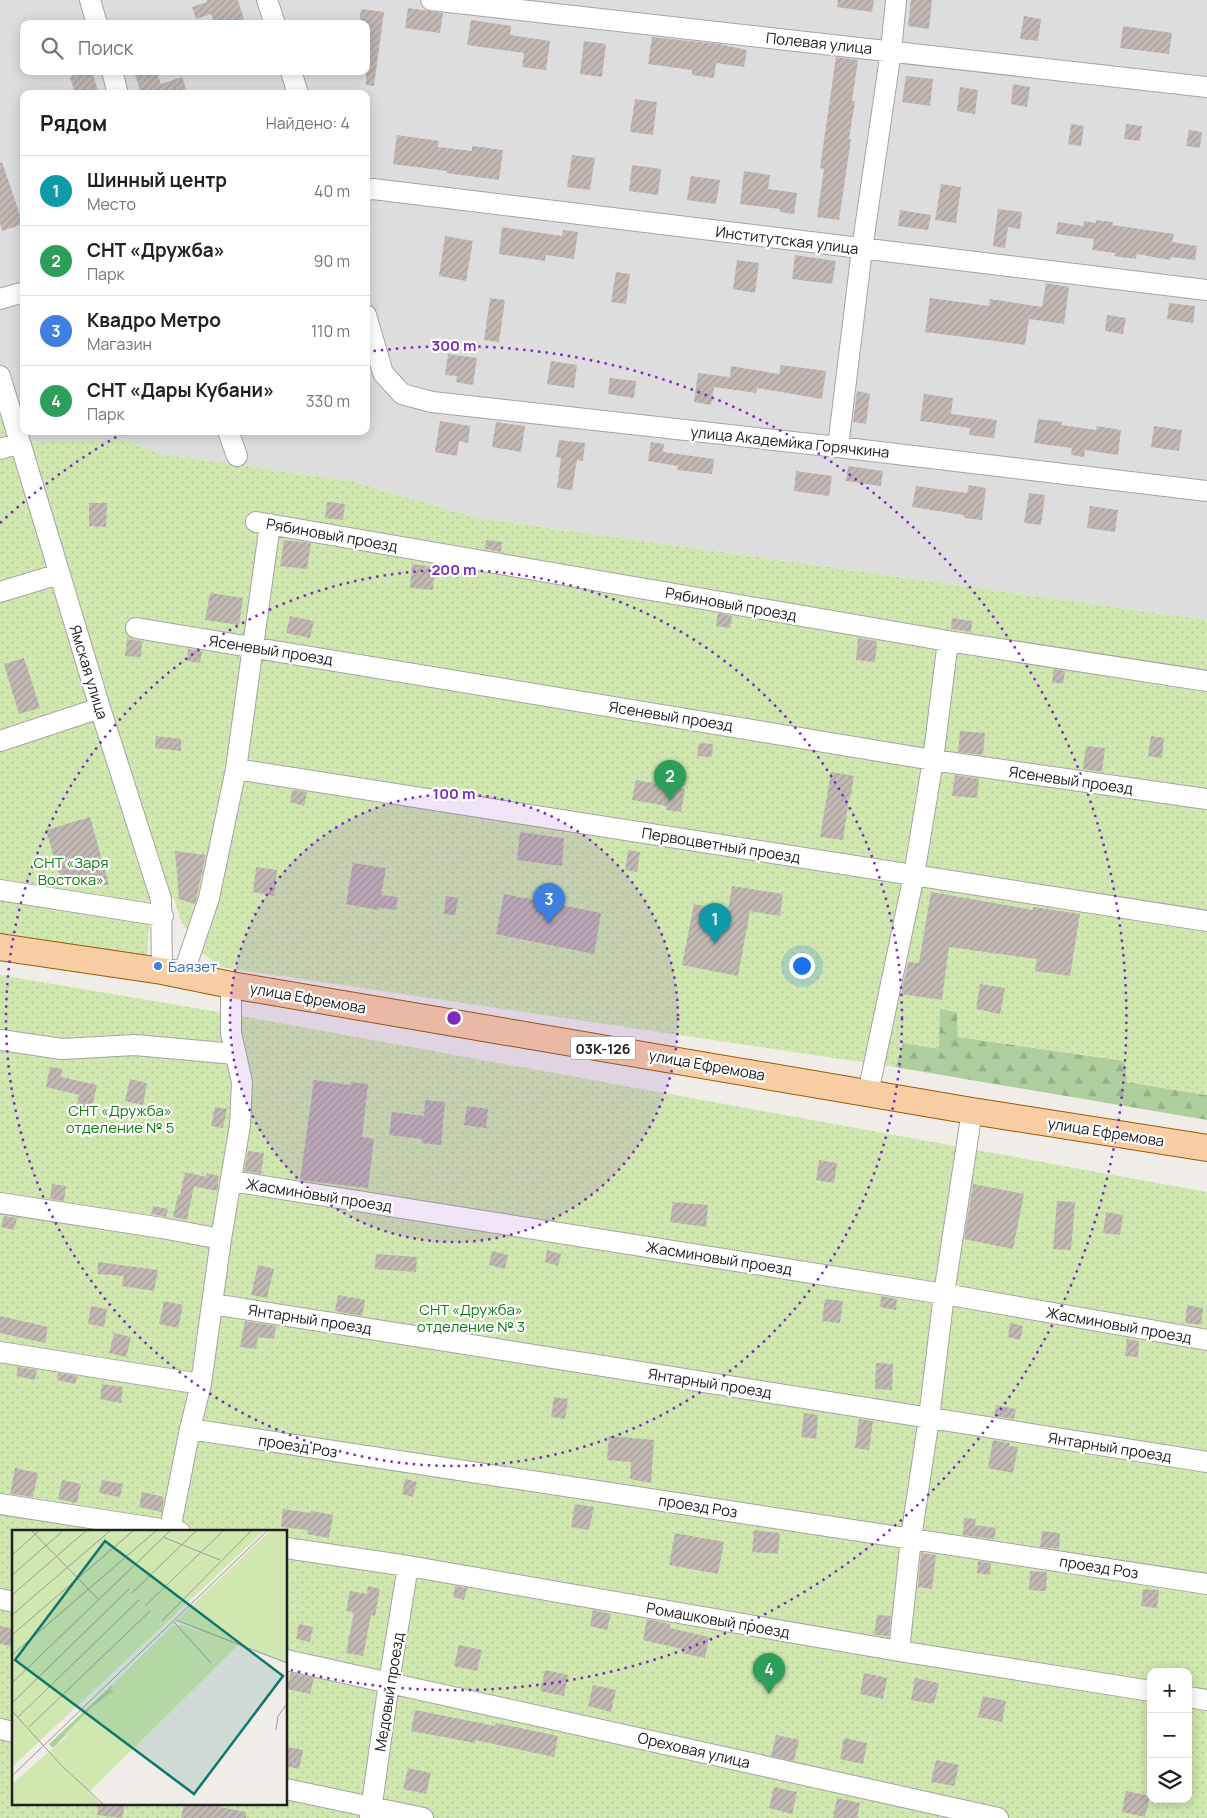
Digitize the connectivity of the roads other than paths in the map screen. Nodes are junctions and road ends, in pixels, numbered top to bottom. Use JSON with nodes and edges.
{"nodes":[{"id":1,"x":90,"y":0,"type":"edge"},
{"id":2,"x":267,"y":0,"type":"edge"},
{"id":3,"x":431,"y":0,"type":"edge"},
{"id":4,"x":896,"y":0,"type":"edge"},
{"id":5,"x":97,"y":20,"type":"edge"},
{"id":6,"x":274,"y":20,"type":"edge"},
{"id":7,"x":891,"y":51,"type":"junction"},
{"id":8,"x":113,"y":75,"type":"edge"},
{"id":9,"x":292,"y":75,"type":"edge"},
{"id":10,"x":1207,"y":87,"type":"edge"},
{"id":11,"x":117,"y":90,"type":"edge"},
{"id":12,"x":297,"y":90,"type":"edge"},
{"id":13,"x":370,"y":190,"type":"edge"},
{"id":14,"x":862,"y":249,"type":"junction"},
{"id":15,"x":1207,"y":290,"type":"edge"},
{"id":16,"x":20,"y":293,"type":"edge"},
{"id":17,"x":0,"y":299,"type":"edge"},
{"id":18,"x":370,"y":329,"type":"edge"},
{"id":19,"x":0,"y":376,"type":"edge"},
{"id":20,"x":229,"y":435,"type":"edge"},
{"id":21,"x":20,"y":443,"type":"junction"},
{"id":22,"x":838,"y":446,"type":"junction"},
{"id":23,"x":0,"y":449,"type":"edge"},
{"id":24,"x":237,"y":456,"type":"dead end"},
{"id":25,"x":1207,"y":491,"type":"edge"},
{"id":26,"x":59,"y":574,"type":"junction"},
{"id":27,"x":0,"y":592,"type":"edge"},
{"id":28,"x":136,"y":628,"type":"dead end"},
{"id":29,"x":948,"y":641,"type":"junction"},
{"id":30,"x":253,"y":647,"type":"junction"},
{"id":31,"x":1207,"y":681,"type":"edge"},
{"id":32,"x":100,"y":708,"type":"junction"},
{"id":33,"x":0,"y":741,"type":"edge"},
{"id":34,"x":934,"y":760,"type":"junction"},
{"id":35,"x":236,"y":769,"type":"junction"},
{"id":36,"x":1207,"y":800,"type":"edge"},
{"id":37,"x":914,"y":875,"type":"junction"},
{"id":38,"x":0,"y":890,"type":"edge"},
{"id":39,"x":162,"y":916,"type":"junction"},
{"id":40,"x":1207,"y":921,"type":"edge"},
{"id":41,"x":0,"y":947,"type":"edge"},
{"id":42,"x":173,"y":973,"type":"junction"},
{"id":43,"x":231,"y":984,"type":"junction"},
{"id":44,"x":0,"y":1040,"type":"edge"},
{"id":45,"x":235,"y":1054,"type":"junction"},
{"id":46,"x":868,"y":1093,"type":"junction"},
{"id":47,"x":972,"y":1110,"type":"junction"},
{"id":48,"x":1207,"y":1148,"type":"edge"},
{"id":49,"x":231,"y":1181,"type":"junction"},
{"id":50,"x":0,"y":1203,"type":"edge"},
{"id":51,"x":221,"y":1239,"type":"junction"},
{"id":52,"x":944,"y":1294,"type":"junction"},
{"id":53,"x":213,"y":1304,"type":"junction"},
{"id":54,"x":1207,"y":1340,"type":"edge"},
{"id":55,"x":0,"y":1352,"type":"edge"},
{"id":56,"x":201,"y":1384,"type":"junction"},
{"id":57,"x":929,"y":1418,"type":"junction"},
{"id":58,"x":190,"y":1430,"type":"junction"},
{"id":59,"x":1207,"y":1462,"type":"edge"},
{"id":60,"x":0,"y":1504,"type":"edge"},
{"id":61,"x":169,"y":1530,"type":"edge"},
{"id":62,"x":175,"y":1530,"type":"edge"},
{"id":63,"x":910,"y":1538,"type":"junction"},
{"id":64,"x":288,"y":1548,"type":"edge"},
{"id":65,"x":408,"y":1566,"type":"junction"},
{"id":66,"x":1207,"y":1584,"type":"edge"},
{"id":67,"x":899,"y":1651,"type":"junction"},
{"id":68,"x":288,"y":1660,"type":"edge"},
{"id":69,"x":389,"y":1682,"type":"junction"},
{"id":70,"x":1147,"y":1690,"type":"edge"},
{"id":71,"x":1192,"y":1698,"type":"edge"},
{"id":72,"x":1207,"y":1700,"type":"edge"},
{"id":73,"x":288,"y":1790,"type":"edge"},
{"id":74,"x":371,"y":1812,"type":"edge"},
{"id":75,"x":424,"y":1818,"type":"edge"},
{"id":76,"x":998,"y":1818,"type":"edge"}],
"edges":[{"from":1,"to":5,"type":"street"},
{"from":2,"to":6,"type":"street"},
{"from":3,"to":7,"type":"street","name":"Полевая улица"},
{"from":4,"to":7,"type":"street"},
{"from":7,"to":10,"type":"street","name":"Полевая улица"},
{"from":7,"to":14,"type":"street"},
{"from":8,"to":11,"type":"street"},
{"from":9,"to":12,"type":"street"},
{"from":13,"to":14,"type":"street","name":"Институтская улица"},
{"from":14,"to":15,"type":"street","name":"Институтская улица"},
{"from":14,"to":22,"type":"street"},
{"from":16,"to":17,"type":"street"},
{"from":18,"to":22,"type":"street","name":"улица Академика Горячкина"},
{"from":19,"to":21,"type":"street","name":"Ямская улица"},
{"from":20,"to":24,"type":"street"},
{"from":21,"to":23,"type":"street"},
{"from":21,"to":26,"type":"street","name":"Ямская улица"},
{"from":22,"to":25,"type":"street","name":"улица Академика Горячкина"},
{"from":26,"to":27,"type":"street"},
{"from":26,"to":32,"type":"street","name":"Ямская улица"},
{"from":28,"to":30,"type":"street","name":"Ясеневый проезд"},
{"from":29,"to":30,"type":"street","name":"Рябиновый проезд"},
{"from":29,"to":31,"type":"street","name":"Рябиновый проезд"},
{"from":29,"to":34,"type":"street"},
{"from":30,"to":34,"type":"street","name":"Ясеневый проезд"},
{"from":30,"to":35,"type":"street"},
{"from":32,"to":33,"type":"street"},
{"from":32,"to":39,"type":"street","name":"Ямская улица"},
{"from":34,"to":36,"type":"street","name":"Ясеневый проезд"},
{"from":34,"to":37,"type":"street"},
{"from":35,"to":37,"type":"street","name":"Первоцветный проезд"},
{"from":35,"to":42,"type":"street"},
{"from":37,"to":40,"type":"street","name":"Первоцветный проезд"},
{"from":37,"to":46,"type":"street"},
{"from":38,"to":39,"type":"street"},
{"from":39,"to":42,"type":"street","name":"Ямская улица"},
{"from":41,"to":42,"type":"main road","name":"улица Ефремова","number":"03К-126"},
{"from":42,"to":43,"type":"main road","name":"улица Ефремова","number":"03К-126"},
{"from":43,"to":45,"type":"street"},
{"from":43,"to":46,"type":"main road","name":"улица Ефремова","number":"03К-126"},
{"from":44,"to":45,"type":"street"},
{"from":45,"to":49,"type":"street"},
{"from":46,"to":47,"type":"main road","name":"улица Ефремова","number":"03К-126"},
{"from":47,"to":48,"type":"main road","name":"улица Ефремова","number":"03К-126"},
{"from":47,"to":52,"type":"street"},
{"from":49,"to":51,"type":"street"},
{"from":49,"to":52,"type":"street","name":"Жасминовый проезд"},
{"from":50,"to":51,"type":"street"},
{"from":51,"to":53,"type":"street"},
{"from":52,"to":54,"type":"street","name":"Жасминовый проезд"},
{"from":52,"to":57,"type":"street"},
{"from":53,"to":56,"type":"street"},
{"from":53,"to":57,"type":"street","name":"Янтарный проезд"},
{"from":55,"to":56,"type":"street"},
{"from":56,"to":58,"type":"street"},
{"from":57,"to":59,"type":"street","name":"Янтарный проезд"},
{"from":57,"to":63,"type":"street"},
{"from":58,"to":62,"type":"street"},
{"from":58,"to":63,"type":"street","name":"проезд Роз"},
{"from":60,"to":61,"type":"street"},
{"from":63,"to":66,"type":"street","name":"проезд Роз"},
{"from":63,"to":67,"type":"street"},
{"from":64,"to":65,"type":"street","name":"Ромашковый проезд"},
{"from":65,"to":67,"type":"street","name":"Ромашковый проезд"},
{"from":65,"to":69,"type":"street","name":"Медовый проезд"},
{"from":67,"to":70,"type":"street","name":"Ромашковый проезд"},
{"from":68,"to":69,"type":"street","name":"Ореховая улица"},
{"from":69,"to":74,"type":"street","name":"Медовый проезд"},
{"from":69,"to":76,"type":"street","name":"Ореховая улица"},
{"from":71,"to":72,"type":"street"},
{"from":73,"to":74,"type":"street"},
{"from":74,"to":75,"type":"street"}]}
